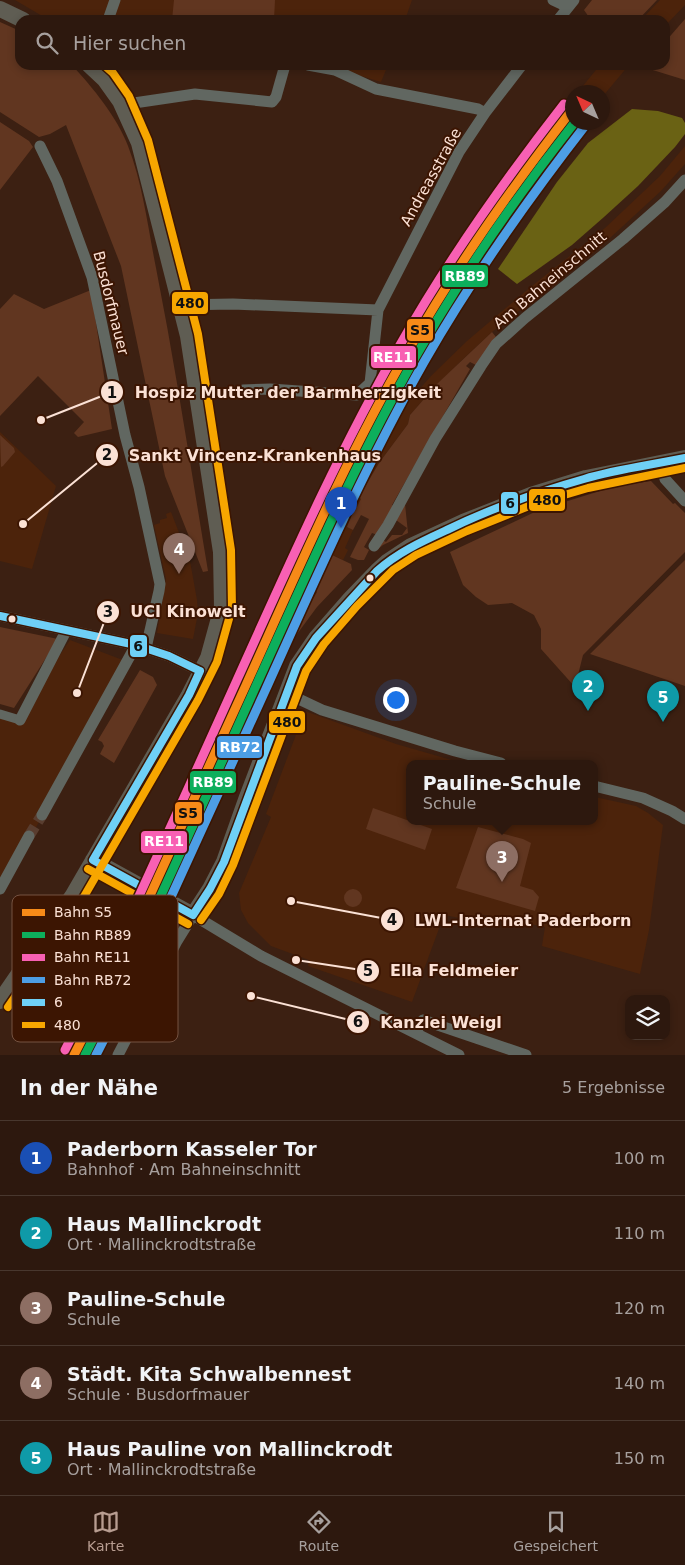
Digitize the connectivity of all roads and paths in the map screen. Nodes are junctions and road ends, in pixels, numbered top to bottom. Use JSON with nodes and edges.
{"nodes":[{"id":1,"x":115,"y":0,"type":"edge"},
{"id":2,"x":552,"y":0,"type":"edge"},
{"id":3,"x":571,"y":4,"type":"edge"},
{"id":4,"x":0,"y":9,"type":"edge"},
{"id":5,"x":110,"y":15,"type":"edge"},
{"id":6,"x":562,"y":15,"type":"edge"},
{"id":7,"x":15,"y":16,"type":"edge"},
{"id":8,"x":94,"y":70,"type":"edge"},
{"id":9,"x":284,"y":70,"type":"edge"},
{"id":10,"x":334,"y":70,"type":"edge"},
{"id":11,"x":518,"y":70,"type":"edge"},
{"id":12,"x":124,"y":110,"type":"junction"},
{"id":13,"x":485,"y":113,"type":"junction"},
{"id":14,"x":40,"y":146,"type":"dead end"},
{"id":15,"x":685,"y":180,"type":"edge"},
{"id":16,"x":179,"y":305,"type":"junction"},
{"id":17,"x":378,"y":310,"type":"junction"},
{"id":18,"x":243,"y":390,"type":"dead end"},
{"id":19,"x":685,"y":458,"type":"edge"},
{"id":20,"x":660,"y":462,"type":"junction"},
{"id":21,"x":685,"y":501,"type":"edge"},
{"id":22,"x":374,"y":546,"type":"dead end"},
{"id":23,"x":0,"y":616,"type":"edge"},
{"id":24,"x":66,"y":631,"type":"junction"},
{"id":25,"x":141,"y":647,"type":"junction"},
{"id":26,"x":200,"y":671,"type":"junction"},
{"id":27,"x":286,"y":693,"type":"junction"},
{"id":28,"x":0,"y":714,"type":"edge"},
{"id":29,"x":20,"y":720,"type":"joint"},
{"id":30,"x":490,"y":760,"type":"edge"},
{"id":31,"x":598,"y":787,"type":"edge"},
{"id":32,"x":42,"y":815,"type":"tunnel mouth"},
{"id":33,"x":685,"y":819,"type":"edge"},
{"id":34,"x":30,"y":836,"type":"tunnel mouth"},
{"id":35,"x":93,"y":860,"type":"junction"},
{"id":36,"x":0,"y":889,"type":"edge"},
{"id":37,"x":74,"y":895,"type":"edge"},
{"id":38,"x":157,"y":895,"type":"edge"},
{"id":39,"x":178,"y":907,"type":"edge"},
{"id":40,"x":193,"y":915,"type":"junction"},
{"id":41,"x":178,"y":939,"type":"edge"},
{"id":42,"x":12,"y":984,"type":"edge"},
{"id":43,"x":0,"y":1001,"type":"edge"},
{"id":44,"x":415,"y":1033,"type":"junction"},
{"id":45,"x":125,"y":1042,"type":"edge"},
{"id":46,"x":118,"y":1055,"type":"edge"},
{"id":47,"x":460,"y":1055,"type":"edge"},
{"id":48,"x":526,"y":1055,"type":"edge"}],
"edges":[{"from":1,"to":5,"type":"street"},
{"from":2,"to":3,"type":"street"},
{"from":3,"to":6,"type":"street"},
{"from":4,"to":7,"type":"main road"},
{"from":8,"to":12,"type":"main road"},
{"from":9,"to":12,"type":"street"},
{"from":10,"to":13,"type":"street"},
{"from":11,"to":13,"type":"street","name":"Andreasstraße"},
{"from":12,"to":16,"type":"main road"},
{"from":13,"to":17,"type":"street","name":"Andreasstraße"},
{"from":14,"to":25,"type":"street","name":"Busdorfmauer"},
{"from":15,"to":22,"type":"street","name":"Am Bahneinschnitt"},
{"from":16,"to":17,"type":"street"},
{"from":16,"to":26,"type":"main road"},
{"from":17,"to":18,"type":"street","name":"Andreasstraße"},
{"from":19,"to":20,"type":"main road"},
{"from":20,"to":21,"type":"street"},
{"from":20,"to":27,"type":"main road"},
{"from":23,"to":24,"type":"street"},
{"from":24,"to":25,"type":"street"},
{"from":24,"to":29,"type":"street"},
{"from":25,"to":26,"type":"street"},
{"from":25,"to":32,"type":"street","name":"Busdorfmauer"},
{"from":26,"to":35,"type":"main road"},
{"from":27,"to":30,"type":"street"},
{"from":27,"to":40,"type":"main road"},
{"from":28,"to":29,"type":"street"},
{"from":31,"to":33,"type":"street"},
{"from":34,"to":36,"type":"street"},
{"from":35,"to":37,"type":"main road"},
{"from":35,"to":38,"type":"main road"},
{"from":39,"to":40,"type":"main road"},
{"from":40,"to":41,"type":"street"},
{"from":40,"to":44,"type":"street"},
{"from":42,"to":43,"type":"main road"},
{"from":44,"to":47,"type":"street"},
{"from":44,"to":48,"type":"street"},
{"from":45,"to":46,"type":"street"}]}
